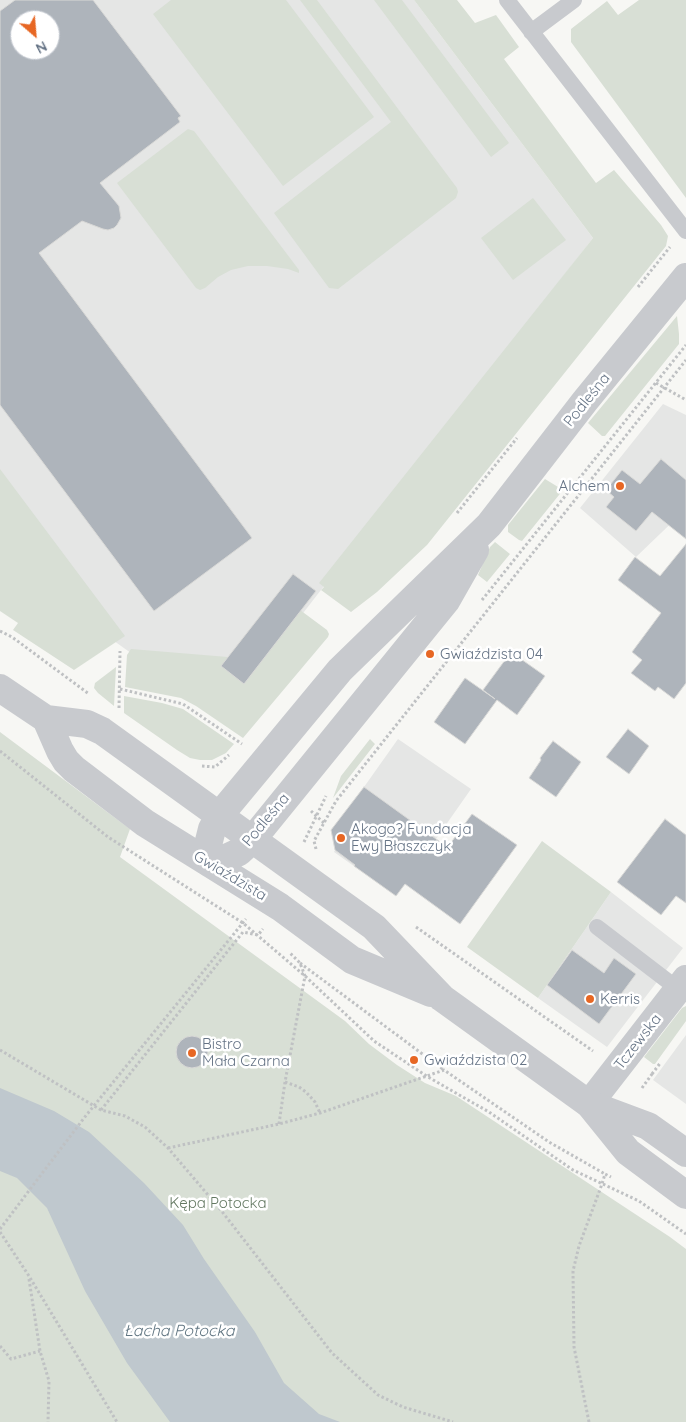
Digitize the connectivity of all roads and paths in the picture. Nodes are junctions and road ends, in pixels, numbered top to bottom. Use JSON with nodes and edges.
{"nodes":[{"id":1,"x":507,"y":0,"type":"edge"},
{"id":2,"x":574,"y":0,"type":"edge"},
{"id":3,"x":531,"y":32,"type":"junction"},
{"id":4,"x":685,"y":230,"type":"edge"},
{"id":5,"x":686,"y":277,"type":"edge"},
{"id":6,"x":634,"y":291,"type":"dead end"},
{"id":7,"x":686,"y":345,"type":"edge"},
{"id":8,"x":686,"y":360,"type":"edge"},
{"id":9,"x":656,"y":383,"type":"junction"},
{"id":10,"x":664,"y":388,"type":"junction"},
{"id":11,"x":686,"y":400,"type":"edge"},
{"id":12,"x":523,"y":431,"type":"dead end"},
{"id":13,"x":455,"y":516,"type":"dead end"},
{"id":14,"x":489,"y":525,"type":"junction"},
{"id":15,"x":479,"y":603,"type":"dead end"},
{"id":16,"x":120,"y":651,"type":"dead end"},
{"id":17,"x":0,"y":688,"type":"edge"},
{"id":18,"x":120,"y":689,"type":"junction"},
{"id":19,"x":119,"y":709,"type":"dead end"},
{"id":20,"x":46,"y":719,"type":"junction"},
{"id":21,"x":238,"y":748,"type":"dead end"},
{"id":22,"x":232,"y":753,"type":"dead end"},
{"id":23,"x":198,"y":766,"type":"dead end"},
{"id":24,"x":328,"y":792,"type":"dead end"},
{"id":25,"x":219,"y":816,"type":"junction"},
{"id":26,"x":252,"y":840,"type":"junction"},
{"id":27,"x":304,"y":842,"type":"dead end"},
{"id":28,"x":317,"y":856,"type":"dead end"},
{"id":29,"x":209,"y":863,"type":"junction"},
{"id":30,"x":248,"y":916,"type":"dead end"},
{"id":31,"x":243,"y":923,"type":"junction"},
{"id":32,"x":411,"y":923,"type":"dead end"},
{"id":33,"x":597,"y":927,"type":"dead end"},
{"id":34,"x":270,"y":933,"type":"dead end"},
{"id":35,"x":258,"y":935,"type":"junction"},
{"id":36,"x":288,"y":951,"type":"dead end"},
{"id":37,"x":300,"y":963,"type":"junction"},
{"id":38,"x":305,"y":976,"type":"junction"},
{"id":39,"x":682,"y":984,"type":"edge"},
{"id":40,"x":442,"y":998,"type":"junction"},
{"id":41,"x":0,"y":1050,"type":"edge"},
{"id":42,"x":593,"y":1051,"type":"dead end"},
{"id":43,"x":444,"y":1070,"type":"junction"},
{"id":44,"x":428,"y":1076,"type":"junction"},
{"id":45,"x":285,"y":1082,"type":"junction"},
{"id":46,"x":589,"y":1104,"type":"junction"},
{"id":47,"x":95,"y":1106,"type":"junction"},
{"id":48,"x":101,"y":1110,"type":"junction"},
{"id":49,"x":320,"y":1113,"type":"junction"},
{"id":50,"x":279,"y":1124,"type":"junction"},
{"id":51,"x":168,"y":1148,"type":"junction"},
{"id":52,"x":686,"y":1153,"type":"edge"},
{"id":53,"x":605,"y":1174,"type":"dead end"},
{"id":54,"x":602,"y":1184,"type":"junction"},
{"id":55,"x":686,"y":1195,"type":"edge"},
{"id":56,"x":0,"y":1230,"type":"edge"},
{"id":57,"x":686,"y":1234,"type":"edge"},
{"id":58,"x":29,"y":1276,"type":"junction"},
{"id":59,"x":0,"y":1346,"type":"edge"},
{"id":60,"x":40,"y":1351,"type":"junction"},
{"id":61,"x":48,"y":1422,"type":"edge"},
{"id":62,"x":117,"y":1422,"type":"edge"},
{"id":63,"x":453,"y":1422,"type":"edge"},
{"id":64,"x":589,"y":1422,"type":"edge"}],
"edges":[{"from":1,"to":3,"type":"lane"},
{"from":2,"to":3,"type":"lane"},
{"from":3,"to":4,"type":"lane"},
{"from":4,"to":6,"type":"path"},
{"from":5,"to":14,"type":"street","name":"Podleśna"},
{"from":7,"to":9,"type":"path"},
{"from":8,"to":10,"type":"path"},
{"from":9,"to":10,"type":"path"},
{"from":9,"to":15,"type":"path"},
{"from":10,"to":11,"type":"path"},
{"from":10,"to":28,"type":"path"},
{"from":12,"to":13,"type":"path"},
{"from":14,"to":25,"type":"street","name":"Podleśna"},
{"from":14,"to":26,"type":"street","name":"Podleśna"},
{"from":16,"to":18,"type":"path"},
{"from":17,"to":20,"type":"street","name":"Gwiaździsta"},
{"from":18,"to":19,"type":"path"},
{"from":18,"to":21,"type":"path"},
{"from":20,"to":25,"type":"street","name":"Gwiaździsta"},
{"from":20,"to":29,"type":"street","name":"Gwiaździsta"},
{"from":22,"to":23,"type":"path"},
{"from":24,"to":27,"type":"path"},
{"from":25,"to":26,"type":"street","name":"Gwiaździsta"},
{"from":25,"to":29,"type":"street","name":"Podleśna"},
{"from":26,"to":29,"type":"street","name":"Podleśna"},
{"from":26,"to":40,"type":"street","name":"Gwiaździsta"},
{"from":29,"to":40,"type":"street","name":"Gwiaździsta"},
{"from":30,"to":31,"type":"path"},
{"from":31,"to":35,"type":"path"},
{"from":31,"to":47,"type":"path"},
{"from":32,"to":42,"type":"path"},
{"from":33,"to":39,"type":"lane"},
{"from":34,"to":35,"type":"path"},
{"from":35,"to":38,"type":"path"},
{"from":35,"to":48,"type":"path"},
{"from":36,"to":37,"type":"path"},
{"from":37,"to":38,"type":"path"},
{"from":37,"to":43,"type":"path"},
{"from":38,"to":44,"type":"path"},
{"from":38,"to":45,"type":"path"},
{"from":39,"to":46,"type":"street","name":"Tczewska"},
{"from":40,"to":46,"type":"street","name":"Gwiaździsta"},
{"from":41,"to":47,"type":"path"},
{"from":43,"to":44,"type":"path"},
{"from":43,"to":53,"type":"path"},
{"from":44,"to":49,"type":"path"},
{"from":44,"to":54,"type":"path"},
{"from":45,"to":49,"type":"path"},
{"from":45,"to":50,"type":"path"},
{"from":46,"to":52,"type":"street","name":"Gwiaździsta"},
{"from":46,"to":55,"type":"street","name":"Gwiaździsta"},
{"from":47,"to":48,"type":"path"},
{"from":47,"to":56,"type":"path"},
{"from":48,"to":51,"type":"path"},
{"from":49,"to":50,"type":"path"},
{"from":50,"to":51,"type":"path"},
{"from":51,"to":63,"type":"path"},
{"from":54,"to":57,"type":"path"},
{"from":54,"to":64,"type":"path"},
{"from":56,"to":58,"type":"path"},
{"from":58,"to":60,"type":"path"},
{"from":58,"to":62,"type":"path"},
{"from":59,"to":60,"type":"path"},
{"from":60,"to":61,"type":"path"}]}
